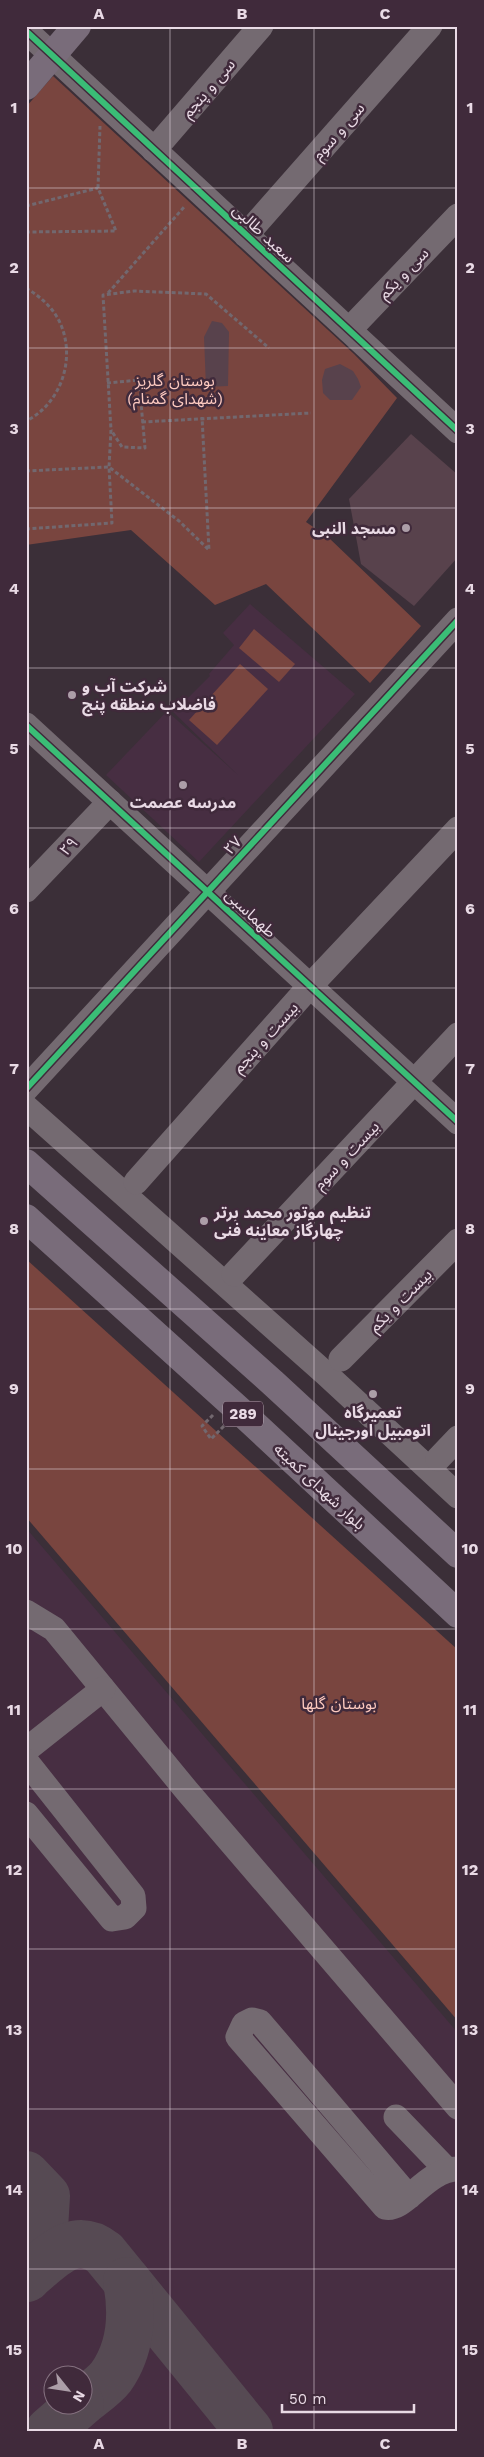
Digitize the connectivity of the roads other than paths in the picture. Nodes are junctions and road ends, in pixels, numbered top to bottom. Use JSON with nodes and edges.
{"nodes":[{"id":1,"x":77,"y":26,"type":"edge"},
{"id":2,"x":261,"y":26,"type":"edge"},
{"id":3,"x":430,"y":26,"type":"edge"},
{"id":4,"x":26,"y":31,"type":"edge"},
{"id":5,"x":52,"y":56,"type":"junction"},
{"id":6,"x":26,"y":86,"type":"edge"},
{"id":7,"x":154,"y":150,"type":"junction"},
{"id":8,"x":458,"y":216,"type":"edge"},
{"id":9,"x":246,"y":235,"type":"junction"},
{"id":10,"x":349,"y":330,"type":"junction"},
{"id":11,"x":458,"y":431,"type":"edge"},
{"id":12,"x":458,"y":620,"type":"edge"},
{"id":13,"x":26,"y":725,"type":"edge"},
{"id":14,"x":110,"y":802,"type":"junction"},
{"id":15,"x":458,"y":829,"type":"edge"},
{"id":16,"x":26,"y":890,"type":"edge"},
{"id":17,"x":208,"y":892,"type":"junction"},
{"id":18,"x":310,"y":986,"type":"junction"},
{"id":19,"x":458,"y":1035,"type":"edge"},
{"id":20,"x":414,"y":1082,"type":"junction"},
{"id":21,"x":26,"y":1089,"type":"edge"},
{"id":22,"x":26,"y":1107,"type":"edge"},
{"id":23,"x":458,"y":1122,"type":"edge"},
{"id":24,"x":26,"y":1163,"type":"edge"},
{"id":25,"x":136,"y":1182,"type":"dead end"},
{"id":26,"x":26,"y":1218,"type":"edge"},
{"id":27,"x":458,"y":1241,"type":"edge"},
{"id":28,"x":234,"y":1274,"type":"dead end"},
{"id":29,"x":342,"y":1359,"type":"dead end"},
{"id":30,"x":458,"y":1438,"type":"edge"},
{"id":31,"x":438,"y":1459,"type":"dead end"},
{"id":32,"x":458,"y":1496,"type":"edge"},
{"id":33,"x":458,"y":1554,"type":"edge"},
{"id":34,"x":26,"y":1612,"type":"edge"},
{"id":35,"x":458,"y":1614,"type":"edge"},
{"id":36,"x":103,"y":1689,"type":"junction"},
{"id":37,"x":26,"y":1750,"type":"edge"},
{"id":38,"x":26,"y":1761,"type":"edge"},
{"id":39,"x":26,"y":1814,"type":"edge"},
{"id":40,"x":458,"y":2107,"type":"edge"},
{"id":41,"x":396,"y":2117,"type":"dead end"},
{"id":42,"x":452,"y":2169,"type":"edge"},
{"id":43,"x":409,"y":2197,"type":"junction"}],
"edges":[{"from":1,"to":5,"type":"main road"},
{"from":2,"to":7,"type":"street","name":"سی و پنجم"},
{"from":3,"to":9,"type":"street","name":"سی و سوم"},
{"from":4,"to":5,"type":"street","name":"سعید طالبی"},
{"from":5,"to":6,"type":"main road"},
{"from":5,"to":7,"type":"street","name":"سعید طالبی"},
{"from":7,"to":9,"type":"street","name":"سعید طالبی"},
{"from":8,"to":10,"type":"street","name":"سی و یکم"},
{"from":9,"to":10,"type":"street","name":"سعید طالبی"},
{"from":10,"to":11,"type":"street","name":"سعید طالبی"},
{"from":12,"to":17,"type":"street","name":"۲۷"},
{"from":13,"to":14,"type":"street","name":"طهماسبی"},
{"from":14,"to":16,"type":"street","name":"۲۹"},
{"from":14,"to":17,"type":"street","name":"طهماسبی"},
{"from":15,"to":18,"type":"street","name":"بیست و پنجم"},
{"from":17,"to":18,"type":"street","name":"طهماسبی"},
{"from":17,"to":21,"type":"street","name":"۲۷"},
{"from":18,"to":20,"type":"street","name":"طهماسبی"},
{"from":18,"to":25,"type":"street","name":"بیست و پنجم"},
{"from":19,"to":20,"type":"street","name":"بیست و سوم"},
{"from":20,"to":23,"type":"street","name":"طهماسبی"},
{"from":20,"to":28,"type":"street","name":"بیست و سوم"},
{"from":22,"to":32,"type":"street"},
{"from":24,"to":33,"type":"main road","number":"289"},
{"from":26,"to":35,"type":"main road","name":"بلوار شهدای کمیته","number":"289"},
{"from":27,"to":29,"type":"street","name":"بیست و یکم"},
{"from":30,"to":31,"type":"street"},
{"from":34,"to":36,"type":"street"},
{"from":36,"to":37,"type":"street"},
{"from":36,"to":40,"type":"street"},
{"from":38,"to":39,"type":"street"},
{"from":41,"to":42,"type":"street"},
{"from":42,"to":43,"type":"street"},
{"from":43,"to":43,"type":"street"}]}
